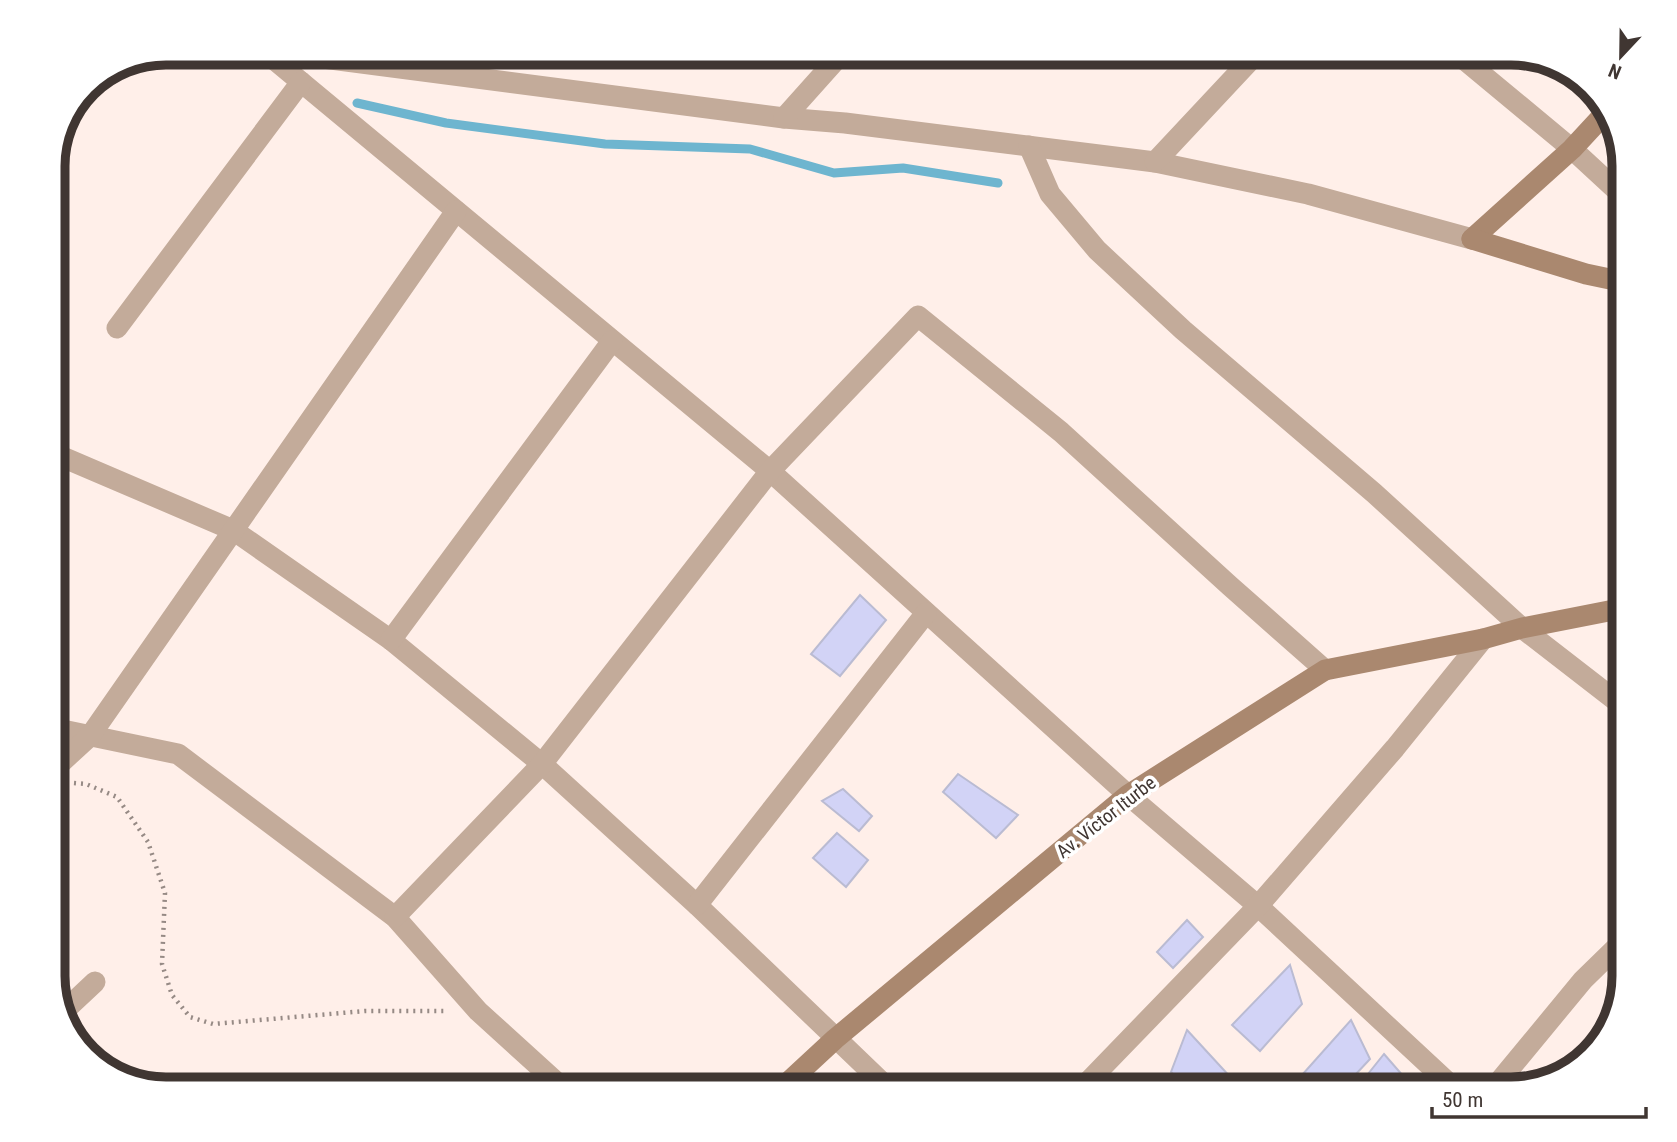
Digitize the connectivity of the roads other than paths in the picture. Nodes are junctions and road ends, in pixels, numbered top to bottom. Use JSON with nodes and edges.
{"nodes":[{"id":1,"x":281,"y":65,"type":"edge"},
{"id":2,"x":377,"y":65,"type":"edge"},
{"id":3,"x":831,"y":65,"type":"edge"},
{"id":4,"x":1246,"y":65,"type":"edge"},
{"id":5,"x":1470,"y":65,"type":"edge"},
{"id":6,"x":301,"y":82,"type":"junction"},
{"id":7,"x":784,"y":118,"type":"junction"},
{"id":8,"x":1601,"y":118,"type":"edge"},
{"id":9,"x":1029,"y":146,"type":"junction"},
{"id":10,"x":1572,"y":149,"type":"junction"},
{"id":11,"x":1155,"y":162,"type":"junction"},
{"id":12,"x":1612,"y":185,"type":"edge"},
{"id":13,"x":456,"y":211,"type":"junction"},
{"id":14,"x":1472,"y":239,"type":"junction"},
{"id":15,"x":1612,"y":279,"type":"edge"},
{"id":16,"x":117,"y":328,"type":"dead end"},
{"id":17,"x":612,"y":341,"type":"junction"},
{"id":18,"x":65,"y":458,"type":"edge"},
{"id":19,"x":770,"y":471,"type":"junction"},
{"id":20,"x":233,"y":530,"type":"junction"},
{"id":21,"x":1612,"y":611,"type":"edge"},
{"id":22,"x":926,"y":613,"type":"junction"},
{"id":23,"x":1522,"y":628,"type":"junction"},
{"id":24,"x":1483,"y":639,"type":"junction"},
{"id":25,"x":391,"y":640,"type":"junction"},
{"id":26,"x":1325,"y":670,"type":"junction"},
{"id":27,"x":1612,"y":697,"type":"edge"},
{"id":28,"x":65,"y":731,"type":"edge"},
{"id":29,"x":90,"y":736,"type":"junction"},
{"id":30,"x":542,"y":764,"type":"junction"},
{"id":31,"x":65,"y":767,"type":"edge"},
{"id":32,"x":1128,"y":796,"type":"junction"},
{"id":33,"x":697,"y":905,"type":"junction"},
{"id":34,"x":1258,"y":906,"type":"junction"},
{"id":35,"x":395,"y":917,"type":"junction"},
{"id":36,"x":1612,"y":952,"type":"edge"},
{"id":37,"x":95,"y":982,"type":"dead end"},
{"id":38,"x":69,"y":1006,"type":"edge"},
{"id":39,"x":835,"y":1039,"type":"junction"},
{"id":40,"x":550,"y":1077,"type":"edge"},
{"id":41,"x":795,"y":1077,"type":"edge"},
{"id":42,"x":875,"y":1077,"type":"edge"},
{"id":43,"x":1094,"y":1077,"type":"edge"},
{"id":44,"x":1441,"y":1077,"type":"edge"},
{"id":45,"x":1504,"y":1077,"type":"edge"}],
"edges":[{"from":1,"to":6,"type":"street"},
{"from":2,"to":7,"type":"street"},
{"from":3,"to":7,"type":"street"},
{"from":4,"to":11,"type":"street"},
{"from":5,"to":10,"type":"street"},
{"from":6,"to":13,"type":"street"},
{"from":6,"to":16,"type":"street"},
{"from":7,"to":9,"type":"street"},
{"from":8,"to":10,"type":"street"},
{"from":9,"to":11,"type":"street"},
{"from":9,"to":23,"type":"street"},
{"from":10,"to":12,"type":"street"},
{"from":10,"to":14,"type":"street"},
{"from":11,"to":14,"type":"street"},
{"from":13,"to":17,"type":"street"},
{"from":13,"to":20,"type":"street"},
{"from":14,"to":15,"type":"street"},
{"from":17,"to":19,"type":"street"},
{"from":17,"to":25,"type":"street"},
{"from":18,"to":20,"type":"street"},
{"from":19,"to":22,"type":"street"},
{"from":19,"to":26,"type":"street"},
{"from":19,"to":30,"type":"street"},
{"from":20,"to":25,"type":"street"},
{"from":20,"to":29,"type":"street"},
{"from":21,"to":23,"type":"street","name":"Av. Víctor Iturbe"},
{"from":22,"to":32,"type":"street"},
{"from":22,"to":33,"type":"street"},
{"from":23,"to":24,"type":"street","name":"Av. Víctor Iturbe"},
{"from":23,"to":27,"type":"street"},
{"from":24,"to":26,"type":"street","name":"Av. Víctor Iturbe"},
{"from":24,"to":34,"type":"street"},
{"from":25,"to":30,"type":"street"},
{"from":26,"to":32,"type":"street","name":"Av. Víctor Iturbe"},
{"from":28,"to":29,"type":"street"},
{"from":29,"to":31,"type":"street"},
{"from":29,"to":35,"type":"street"},
{"from":30,"to":33,"type":"street"},
{"from":30,"to":35,"type":"street"},
{"from":32,"to":34,"type":"street"},
{"from":32,"to":39,"type":"street","name":"Av. Víctor Iturbe"},
{"from":33,"to":39,"type":"street"},
{"from":34,"to":43,"type":"street"},
{"from":34,"to":44,"type":"street"},
{"from":35,"to":40,"type":"street"},
{"from":36,"to":45,"type":"street"},
{"from":37,"to":38,"type":"street"},
{"from":39,"to":41,"type":"street","name":"Av. Víctor Iturbe"},
{"from":39,"to":42,"type":"street"}]}
